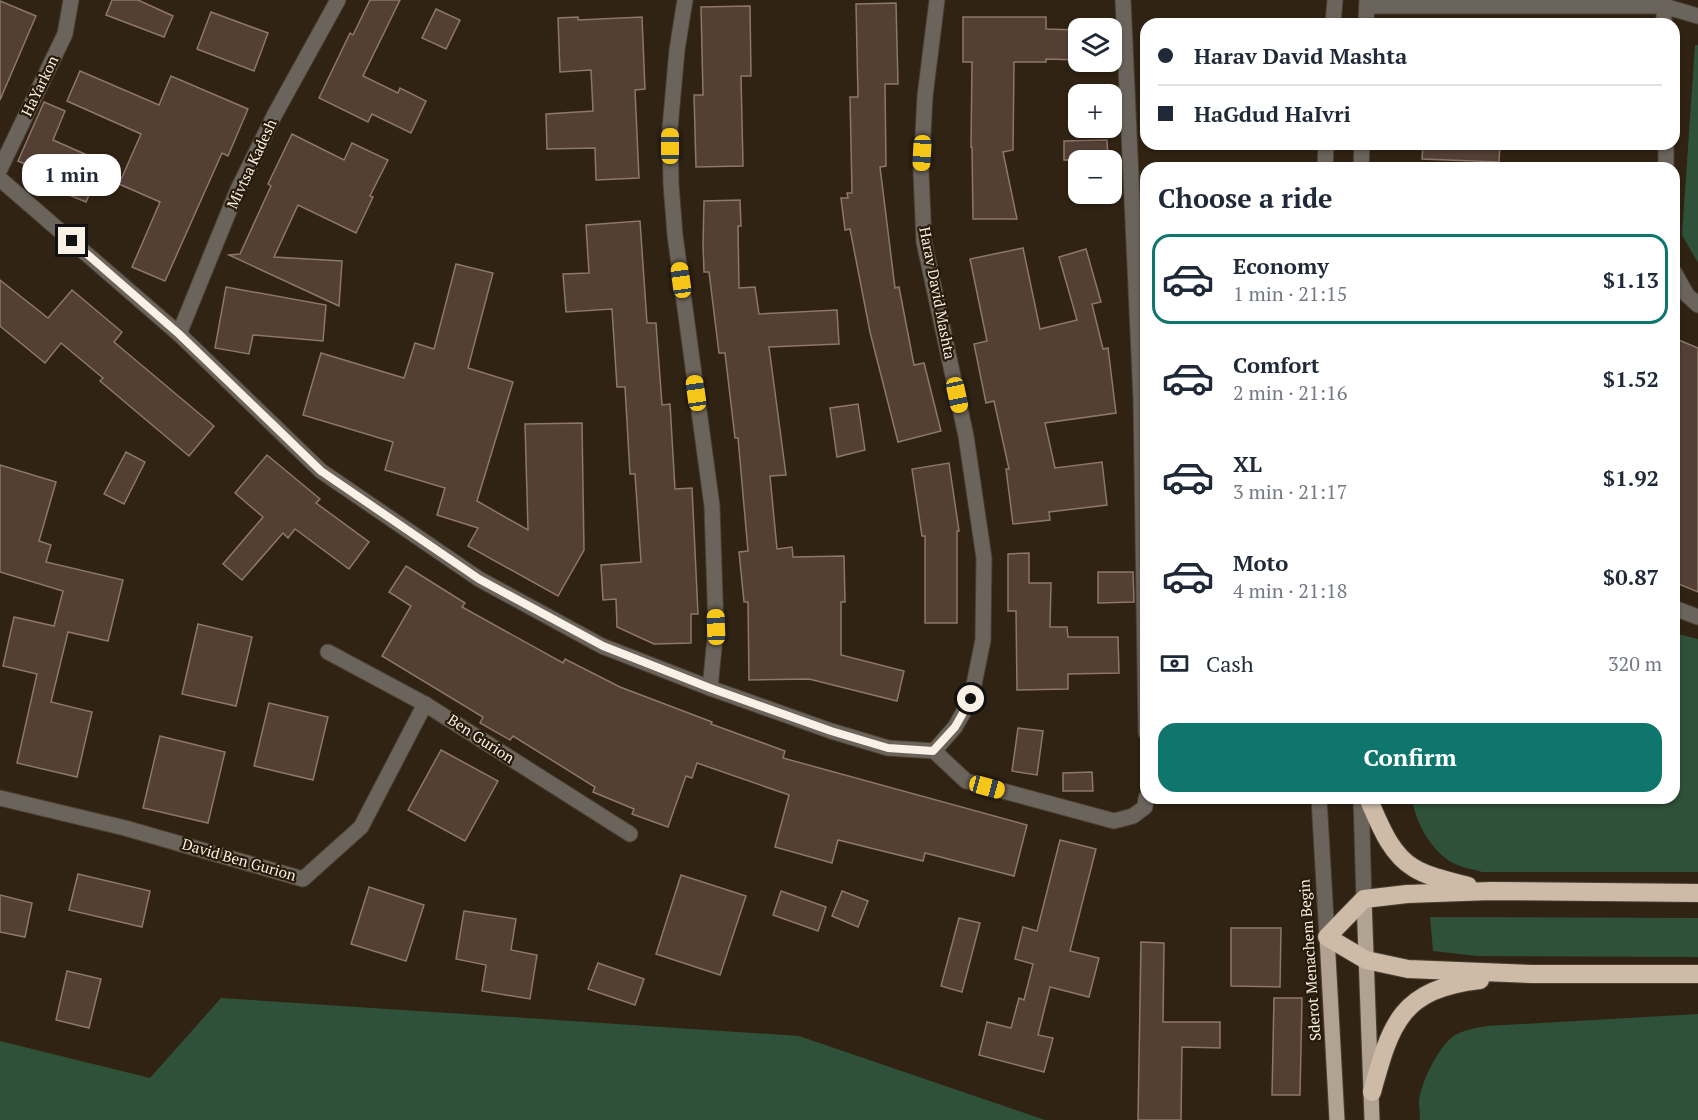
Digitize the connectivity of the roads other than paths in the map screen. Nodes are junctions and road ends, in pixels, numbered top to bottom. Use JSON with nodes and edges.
{"nodes":[{"id":1,"x":70,"y":0,"type":"edge"},
{"id":2,"x":338,"y":0,"type":"edge"},
{"id":3,"x":685,"y":0,"type":"edge"},
{"id":4,"x":937,"y":0,"type":"edge"},
{"id":5,"x":1123,"y":0,"type":"edge"},
{"id":6,"x":1335,"y":0,"type":"edge"},
{"id":7,"x":1367,"y":3,"type":"edge"},
{"id":8,"x":1664,"y":3,"type":"edge"},
{"id":9,"x":1698,"y":16,"type":"edge"},
{"id":10,"x":1334,"y":18,"type":"edge"},
{"id":11,"x":1366,"y":18,"type":"edge"},
{"id":12,"x":0,"y":169,"type":"edge"},
{"id":13,"x":0,"y":179,"type":"edge"},
{"id":14,"x":1680,"y":283,"type":"edge"},
{"id":15,"x":1698,"y":305,"type":"edge"},
{"id":16,"x":179,"y":334,"type":"junction"},
{"id":17,"x":1140,"y":340,"type":"edge"},
{"id":18,"x":1680,"y":610,"type":"edge"},
{"id":19,"x":1698,"y":617,"type":"edge"},
{"id":20,"x":328,"y":652,"type":"dead end"},
{"id":21,"x":710,"y":688,"type":"junction"},
{"id":22,"x":426,"y":704,"type":"junction"},
{"id":23,"x":933,"y":751,"type":"junction"},
{"id":24,"x":0,"y":798,"type":"edge"},
{"id":25,"x":1145,"y":804,"type":"edge"},
{"id":26,"x":1319,"y":804,"type":"edge"},
{"id":27,"x":1360,"y":804,"type":"edge"},
{"id":28,"x":1371,"y":804,"type":"edge"},
{"id":29,"x":630,"y":834,"type":"dead end"},
{"id":30,"x":1491,"y":891,"type":"junction"},
{"id":31,"x":1698,"y":894,"type":"edge"},
{"id":32,"x":1364,"y":899,"type":"junction"},
{"id":33,"x":1327,"y":937,"type":"junction"},
{"id":34,"x":1366,"y":960,"type":"junction"},
{"id":35,"x":1532,"y":974,"type":"junction"},
{"id":36,"x":1698,"y":974,"type":"edge"},
{"id":37,"x":1372,"y":1092,"type":"junction"},
{"id":38,"x":1337,"y":1120,"type":"edge"},
{"id":39,"x":1372,"y":1120,"type":"edge"}],
"edges":[{"from":1,"to":12,"type":"street","name":"HaYarkon"},
{"from":2,"to":16,"type":"street","name":"Mivtsa Kadesh"},
{"from":3,"to":21,"type":"street"},
{"from":4,"to":23,"type":"street","name":"Harav David Mashta"},
{"from":5,"to":17,"type":"street"},
{"from":6,"to":10,"type":"street"},
{"from":7,"to":8,"type":"street"},
{"from":7,"to":11,"type":"street"},
{"from":8,"to":9,"type":"street"},
{"from":13,"to":16,"type":"street"},
{"from":14,"to":15,"type":"street"},
{"from":16,"to":21,"type":"street"},
{"from":18,"to":19,"type":"street"},
{"from":20,"to":22,"type":"street","name":"Ben Gurion"},
{"from":21,"to":23,"type":"street"},
{"from":22,"to":24,"type":"street","name":"David Ben Gurion"},
{"from":22,"to":29,"type":"street","name":"Ben Gurion"},
{"from":23,"to":25,"type":"street"},
{"from":26,"to":33,"type":"street","name":"Sderot Menachem Begin"},
{"from":27,"to":32,"type":"street"},
{"from":28,"to":30,"type":"highway"},
{"from":30,"to":31,"type":"highway"},
{"from":30,"to":32,"type":"highway"},
{"from":32,"to":33,"type":"highway"},
{"from":32,"to":34,"type":"main road"},
{"from":33,"to":34,"type":"highway"},
{"from":33,"to":38,"type":"main road","name":"Sderot Menachem Begin"},
{"from":34,"to":35,"type":"highway"},
{"from":34,"to":37,"type":"main road"},
{"from":35,"to":36,"type":"highway"},
{"from":35,"to":37,"type":"highway"},
{"from":37,"to":39,"type":"main road"}]}
